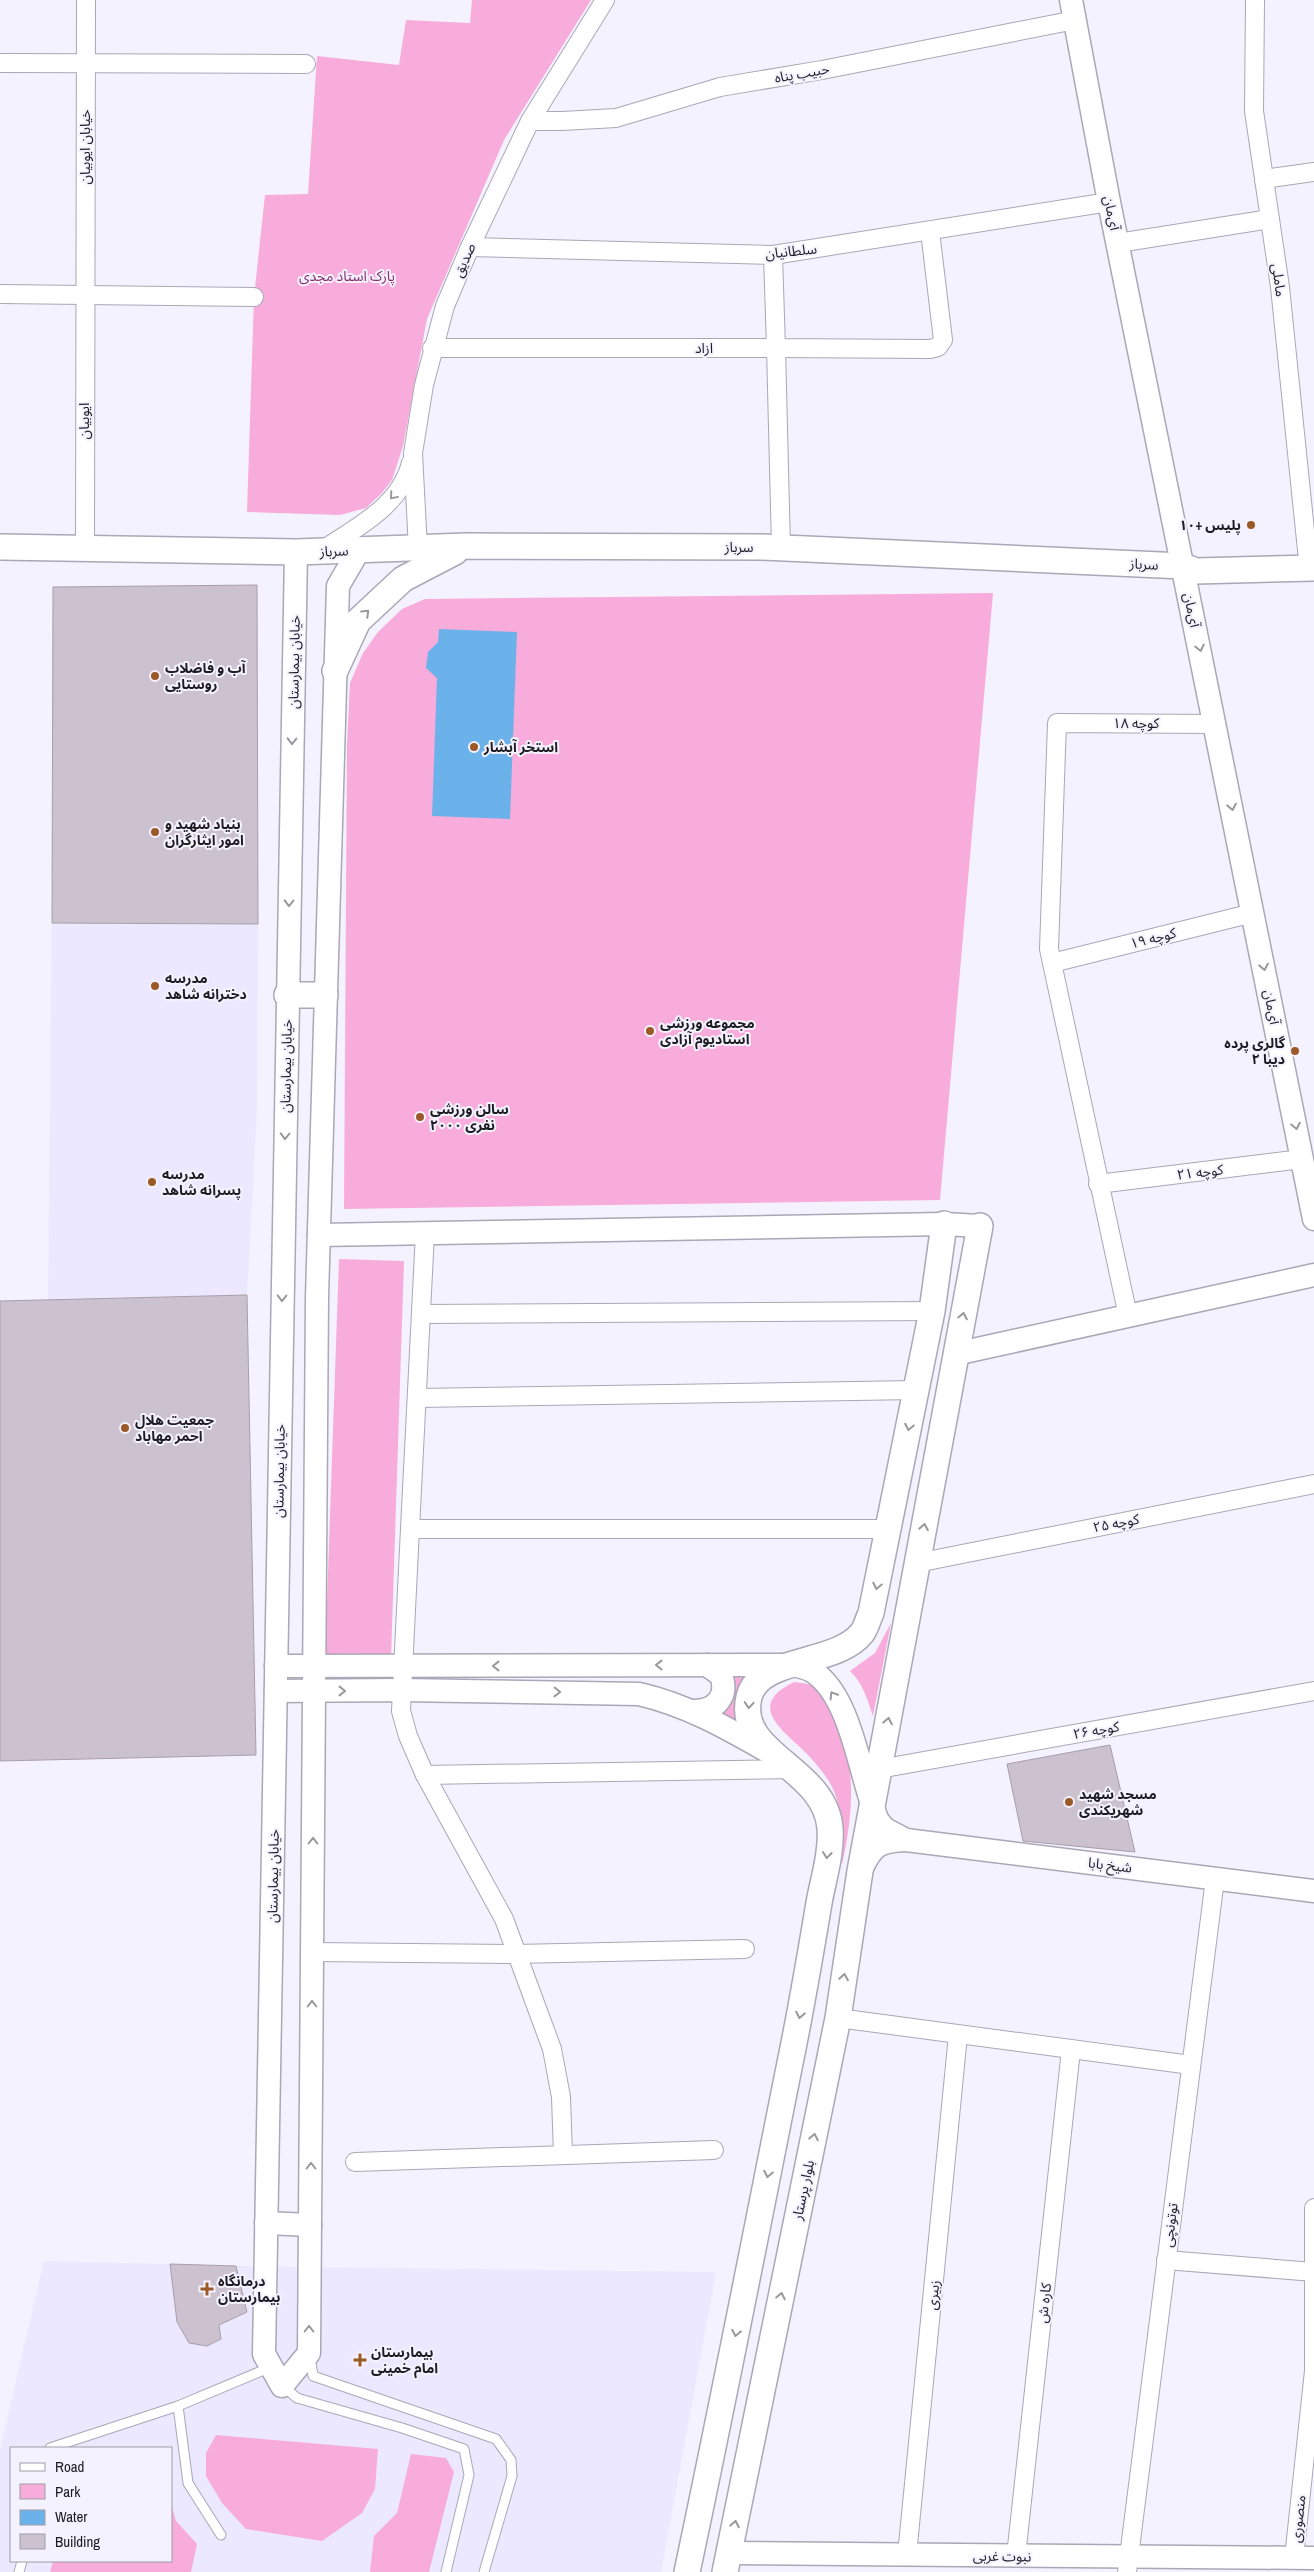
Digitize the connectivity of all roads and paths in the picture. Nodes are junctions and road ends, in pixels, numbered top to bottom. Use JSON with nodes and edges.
{"nodes":[{"id":1,"x":86,"y":0,"type":"edge"},
{"id":2,"x":605,"y":0,"type":"edge"},
{"id":3,"x":1255,"y":0,"type":"edge"},
{"id":4,"x":1073,"y":6,"type":"edge"},
{"id":5,"x":0,"y":63,"type":"edge"},
{"id":6,"x":85,"y":64,"type":"junction"},
{"id":7,"x":306,"y":64,"type":"dead end"},
{"id":8,"x":530,"y":121,"type":"junction"},
{"id":9,"x":1314,"y":172,"type":"edge"},
{"id":10,"x":1264,"y":179,"type":"junction"},
{"id":11,"x":1109,"y":202,"type":"junction"},
{"id":12,"x":1270,"y":219,"type":"junction"},
{"id":13,"x":930,"y":231,"type":"junction"},
{"id":14,"x":1118,"y":242,"type":"junction"},
{"id":15,"x":470,"y":247,"type":"junction"},
{"id":16,"x":773,"y":255,"type":"junction"},
{"id":17,"x":84,"y":293,"type":"junction"},
{"id":18,"x":0,"y":294,"type":"edge"},
{"id":19,"x":254,"y":297,"type":"dead end"},
{"id":20,"x":432,"y":348,"type":"junction"},
{"id":21,"x":776,"y":348,"type":"junction"},
{"id":22,"x":413,"y":453,"type":"junction"},
{"id":23,"x":467,"y":546,"type":"junction"},
{"id":24,"x":0,"y":547,"type":"edge"},
{"id":25,"x":85,"y":548,"type":"junction"},
{"id":26,"x":781,"y":548,"type":"junction"},
{"id":27,"x":418,"y":549,"type":"junction"},
{"id":28,"x":359,"y":550,"type":"junction"},
{"id":29,"x":296,"y":552,"type":"junction"},
{"id":30,"x":321,"y":552,"type":"junction"},
{"id":31,"x":1312,"y":562,"type":"edge"},
{"id":32,"x":1183,"y":566,"type":"junction"},
{"id":33,"x":334,"y":671,"type":"junction"},
{"id":34,"x":1216,"y":724,"type":"junction"},
{"id":35,"x":1253,"y":913,"type":"junction"},
{"id":36,"x":1052,"y":963,"type":"junction"},
{"id":37,"x":287,"y":995,"type":"junction"},
{"id":38,"x":325,"y":995,"type":"junction"},
{"id":39,"x":1302,"y":1160,"type":"junction"},
{"id":40,"x":1098,"y":1184,"type":"junction"},
{"id":41,"x":1314,"y":1219,"type":"edge"},
{"id":42,"x":944,"y":1224,"type":"junction"},
{"id":43,"x":980,"y":1226,"type":"joint"},
{"id":44,"x":425,"y":1233,"type":"junction"},
{"id":45,"x":318,"y":1235,"type":"junction"},
{"id":46,"x":1314,"y":1275,"type":"edge"},
{"id":47,"x":932,"y":1311,"type":"junction"},
{"id":48,"x":422,"y":1314,"type":"junction"},
{"id":49,"x":1128,"y":1316,"type":"junction"},
{"id":50,"x":924,"y":1350,"type":"junction"},
{"id":51,"x":956,"y":1354,"type":"junction"},
{"id":52,"x":916,"y":1390,"type":"junction"},
{"id":53,"x":418,"y":1398,"type":"junction"},
{"id":54,"x":1314,"y":1484,"type":"edge"},
{"id":55,"x":410,"y":1529,"type":"junction"},
{"id":56,"x":889,"y":1529,"type":"junction"},
{"id":57,"x":917,"y":1563,"type":"junction"},
{"id":58,"x":707,"y":1665,"type":"junction"},
{"id":59,"x":794,"y":1665,"type":"junction"},
{"id":60,"x":276,"y":1666,"type":"junction"},
{"id":61,"x":314,"y":1667,"type":"junction"},
{"id":62,"x":402,"y":1667,"type":"junction"},
{"id":63,"x":401,"y":1690,"type":"junction"},
{"id":64,"x":276,"y":1691,"type":"junction"},
{"id":65,"x":314,"y":1691,"type":"junction"},
{"id":66,"x":1314,"y":1691,"type":"edge"},
{"id":67,"x":694,"y":1711,"type":"junction"},
{"id":68,"x":770,"y":1752,"type":"junction"},
{"id":69,"x":793,"y":1769,"type":"junction"},
{"id":70,"x":879,"y":1769,"type":"junction"},
{"id":71,"x":425,"y":1775,"type":"junction"},
{"id":72,"x":872,"y":1807,"type":"junction"},
{"id":73,"x":906,"y":1840,"type":"junction"},
{"id":74,"x":860,"y":1871,"type":"junction"},
{"id":75,"x":1215,"y":1879,"type":"junction"},
{"id":76,"x":1314,"y":1891,"type":"edge"},
{"id":77,"x":745,"y":1949,"type":"dead end"},
{"id":78,"x":312,"y":1952,"type":"junction"},
{"id":79,"x":515,"y":1954,"type":"junction"},
{"id":80,"x":838,"y":2018,"type":"junction"},
{"id":81,"x":958,"y":2035,"type":"junction"},
{"id":82,"x":1071,"y":2050,"type":"junction"},
{"id":83,"x":1191,"y":2065,"type":"junction"},
{"id":84,"x":714,"y":2150,"type":"dead end"},
{"id":85,"x":563,"y":2155,"type":"junction"},
{"id":86,"x":356,"y":2162,"type":"dead end"},
{"id":87,"x":1314,"y":2208,"type":"edge"},
{"id":88,"x":266,"y":2223,"type":"junction"},
{"id":89,"x":310,"y":2224,"type":"junction"},
{"id":90,"x":1166,"y":2260,"type":"junction"},
{"id":91,"x":1314,"y":2272,"type":"edge"},
{"id":92,"x":309,"y":2353,"type":"junction"},
{"id":93,"x":277,"y":2376,"type":"junction"},
{"id":94,"x":178,"y":2406,"type":"junction"},
{"id":95,"x":53,"y":2447,"type":"edge"},
{"id":96,"x":222,"y":2535,"type":"dead end"},
{"id":97,"x":907,"y":2555,"type":"junction"},
{"id":98,"x":1016,"y":2556,"type":"junction"},
{"id":99,"x":1304,"y":2558,"type":"edge"},
{"id":100,"x":689,"y":2562,"type":"edge"},
{"id":101,"x":727,"y":2562,"type":"edge"},
{"id":102,"x":1128,"y":2564,"type":"edge"},
{"id":103,"x":446,"y":2572,"type":"edge"},
{"id":104,"x":484,"y":2572,"type":"edge"}],
"edges":[{"from":1,"to":6,"type":"street","name":"خیابان ایوبیان"},
{"from":2,"to":8,"type":"street","name":"صدیق"},
{"from":3,"to":10,"type":"street","name":"ماملی"},
{"from":4,"to":8,"type":"street","name":"حبیب پناه"},
{"from":4,"to":11,"type":"street","name":"آی‌مان"},
{"from":5,"to":6,"type":"street"},
{"from":6,"to":7,"type":"street"},
{"from":6,"to":17,"type":"street","name":"خیابان ایوبیان"},
{"from":8,"to":15,"type":"street","name":"صدیق"},
{"from":9,"to":10,"type":"street"},
{"from":10,"to":12,"type":"street","name":"ماملی"},
{"from":11,"to":13,"type":"street","name":"سلطانیان"},
{"from":11,"to":14,"type":"street","name":"آی‌مان"},
{"from":12,"to":14,"type":"street"},
{"from":12,"to":31,"type":"street","name":"ماملی"},
{"from":13,"to":16,"type":"street","name":"سلطانیان"},
{"from":13,"to":21,"type":"street","name":"ازاد"},
{"from":14,"to":32,"type":"street","name":"آی‌مان"},
{"from":15,"to":16,"type":"street","name":"سلطانیان"},
{"from":15,"to":20,"type":"street","name":"صدیق"},
{"from":16,"to":21,"type":"street"},
{"from":17,"to":18,"type":"street"},
{"from":17,"to":19,"type":"street"},
{"from":17,"to":25,"type":"street","name":"ایوبیان"},
{"from":20,"to":21,"type":"street","name":"ازاد"},
{"from":20,"to":22,"type":"street","name":"صدیق"},
{"from":21,"to":26,"type":"street"},
{"from":22,"to":27,"type":"street","name":"صدیق"},
{"from":22,"to":30,"type":"street","one_way":true},
{"from":23,"to":26,"type":"main road","name":"سرباز"},
{"from":23,"to":27,"type":"main road","name":"سرباز"},
{"from":33,"to":23,"type":"main road","one_way":true},
{"from":24,"to":25,"type":"main road","name":"سرباز"},
{"from":25,"to":29,"type":"main road","name":"سرباز"},
{"from":26,"to":32,"type":"main road","name":"سرباز"},
{"from":27,"to":28,"type":"main road","name":"سرباز"},
{"from":28,"to":30,"type":"main road","name":"سرباز"},
{"from":28,"to":33,"type":"street"},
{"from":29,"to":30,"type":"main road","name":"سرباز"},
{"from":29,"to":37,"type":"street","name":"خیابان بیمارستان","one_way":true},
{"from":31,"to":32,"type":"main road","name":"سرباز"},
{"from":32,"to":34,"type":"street","name":"آی‌مان","one_way":true},
{"from":33,"to":38,"type":"street"},
{"from":34,"to":35,"type":"street","name":"آی‌مان","one_way":true},
{"from":34,"to":36,"type":"street","name":"کوچه ۱۸"},
{"from":35,"to":36,"type":"street","name":"کوچه ۱۹"},
{"from":35,"to":39,"type":"street","name":"آی‌مان","one_way":true},
{"from":36,"to":40,"type":"street"},
{"from":37,"to":38,"type":"main road"},
{"from":37,"to":60,"type":"street","name":"خیابان بیمارستان","one_way":true},
{"from":38,"to":45,"type":"street"},
{"from":39,"to":40,"type":"street","name":"کوچه ۲۱"},
{"from":39,"to":41,"type":"street","name":"آی‌مان"},
{"from":40,"to":49,"type":"street"},
{"from":42,"to":43,"type":"street"},
{"from":42,"to":44,"type":"street"},
{"from":42,"to":47,"type":"main road"},
{"from":51,"to":43,"type":"main road","name":"بلوار پرستار","one_way":true},
{"from":44,"to":45,"type":"street"},
{"from":44,"to":48,"type":"street"},
{"from":45,"to":61,"type":"street"},
{"from":46,"to":49,"type":"street"},
{"from":47,"to":48,"type":"street"},
{"from":47,"to":50,"type":"main road"},
{"from":48,"to":53,"type":"street"},
{"from":49,"to":51,"type":"street"},
{"from":50,"to":51,"type":"main road"},
{"from":50,"to":52,"type":"main road"},
{"from":57,"to":51,"type":"main road","name":"بلوار پرستار","one_way":true},
{"from":52,"to":53,"type":"street"},
{"from":52,"to":56,"type":"main road","one_way":true},
{"from":53,"to":55,"type":"street"},
{"from":54,"to":57,"type":"street","name":"کوچه ۲۵"},
{"from":55,"to":56,"type":"street"},
{"from":55,"to":62,"type":"street"},
{"from":56,"to":59,"type":"main road","one_way":true},
{"from":70,"to":57,"type":"main road","name":"بلوار پرستار","one_way":true},
{"from":58,"to":59,"type":"street"},
{"from":58,"to":62,"type":"street","one_way":true},
{"from":58,"to":67,"type":"street"},
{"from":59,"to":68,"type":"main road","one_way":true},
{"from":72,"to":59,"type":"street","one_way":true},
{"from":60,"to":61,"type":"street"},
{"from":60,"to":64,"type":"street","name":"خیابان بیمارستان"},
{"from":61,"to":62,"type":"street"},
{"from":61,"to":65,"type":"street"},
{"from":62,"to":63,"type":"street"},
{"from":65,"to":63,"type":"street","one_way":true},
{"from":63,"to":67,"type":"street","one_way":true},
{"from":63,"to":71,"type":"street"},
{"from":64,"to":65,"type":"street"},
{"from":64,"to":88,"type":"street","name":"خیابان بیمارستان"},
{"from":78,"to":65,"type":"street","one_way":true},
{"from":66,"to":70,"type":"street","name":"کوچه ۲۶"},
{"from":67,"to":68,"type":"street"},
{"from":68,"to":69,"type":"main road"},
{"from":69,"to":71,"type":"street"},
{"from":69,"to":100,"type":"main road","one_way":true},
{"from":70,"to":72,"type":"main road","name":"بلوار پرستار"},
{"from":71,"to":79,"type":"street"},
{"from":72,"to":73,"type":"street"},
{"from":72,"to":74,"type":"main road","name":"بلوار پرستار"},
{"from":73,"to":74,"type":"street"},
{"from":73,"to":75,"type":"street","name":"شیخ بابا"},
{"from":80,"to":74,"type":"main road","name":"بلوار پرستار","one_way":true},
{"from":75,"to":76,"type":"street","name":"شیخ بابا"},
{"from":75,"to":83,"type":"street","name":"توتونچی"},
{"from":77,"to":79,"type":"street"},
{"from":78,"to":79,"type":"street"},
{"from":89,"to":78,"type":"street","one_way":true},
{"from":79,"to":85,"type":"street"},
{"from":80,"to":81,"type":"street"},
{"from":101,"to":80,"type":"main road","name":"بلوار پرستار","one_way":true},
{"from":81,"to":82,"type":"street"},
{"from":81,"to":97,"type":"street","name":"زبیری"},
{"from":82,"to":83,"type":"street"},
{"from":82,"to":98,"type":"street","name":"کاره ش"},
{"from":83,"to":90,"type":"street","name":"توتونچی"},
{"from":84,"to":85,"type":"street"},
{"from":85,"to":86,"type":"street"},
{"from":87,"to":91,"type":"street","name":"منصوری"},
{"from":88,"to":89,"type":"street"},
{"from":88,"to":93,"type":"street","name":"خیابان بیمارستان"},
{"from":92,"to":89,"type":"street","one_way":true},
{"from":90,"to":91,"type":"street"},
{"from":90,"to":102,"type":"street","name":"توتونچی"},
{"from":91,"to":99,"type":"street","name":"منصوری"},
{"from":92,"to":93,"type":"street"},
{"from":92,"to":104,"type":"lane"},
{"from":93,"to":94,"type":"lane"},
{"from":93,"to":103,"type":"lane"},
{"from":94,"to":95,"type":"lane"},
{"from":94,"to":96,"type":"lane"},
{"from":97,"to":98,"type":"street","name":"نبوت غربی"},
{"from":97,"to":101,"type":"street","name":"نبوت غربی"},
{"from":98,"to":102,"type":"street","name":"نبوت غربی"},
{"from":99,"to":102,"type":"street","name":"نبوت غربی"},
{"from":100,"to":101,"type":"main road","name":"نبوت غربی"}]}
